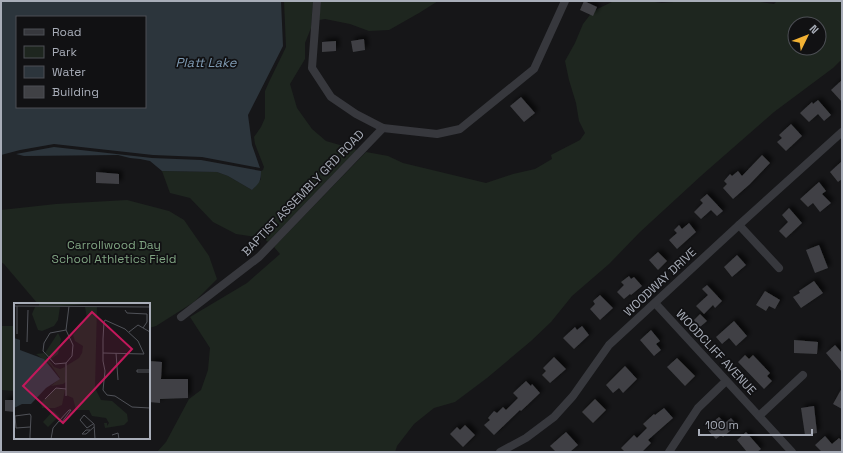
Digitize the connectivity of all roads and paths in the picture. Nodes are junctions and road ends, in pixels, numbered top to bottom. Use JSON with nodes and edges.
{"nodes":[{"id":1,"x":317,"y":1,"type":"edge"},
{"id":2,"x":565,"y":1,"type":"edge"},
{"id":3,"x":383,"y":128,"type":"junction"},
{"id":4,"x":842,"y":132,"type":"edge"},
{"id":5,"x":740,"y":225,"type":"junction"},
{"id":6,"x":780,"y":268,"type":"dead end"},
{"id":7,"x":655,"y":303,"type":"junction"},
{"id":8,"x":181,"y":317,"type":"dead end"},
{"id":9,"x":803,"y":375,"type":"dead end"},
{"id":10,"x":726,"y":381,"type":"junction"},
{"id":11,"x":759,"y":416,"type":"junction"},
{"id":12,"x":500,"y":452,"type":"edge"},
{"id":13,"x":669,"y":452,"type":"edge"},
{"id":14,"x":792,"y":452,"type":"edge"}],
"edges":[{"from":1,"to":3,"type":"street","name":"BAPTIST ASSEMBLY GRD ROAD"},
{"from":2,"to":3,"type":"street","name":"BAPTIST ASSEMBLY GRD ROAD"},
{"from":3,"to":8,"type":"street","name":"BAPTIST ASSEMBLY GRD ROAD"},
{"from":4,"to":5,"type":"street","name":"WOODWAY DRIVE"},
{"from":5,"to":6,"type":"street"},
{"from":5,"to":7,"type":"street","name":"WOODWAY DRIVE"},
{"from":7,"to":10,"type":"street","name":"WOODCLIFF AVENUE"},
{"from":7,"to":12,"type":"street","name":"WOODWAY DRIVE"},
{"from":9,"to":11,"type":"street"},
{"from":10,"to":11,"type":"street","name":"WOODCLIFF AVENUE"},
{"from":10,"to":13,"type":"street"},
{"from":11,"to":14,"type":"street","name":"WOODCLIFF AVENUE"}]}
